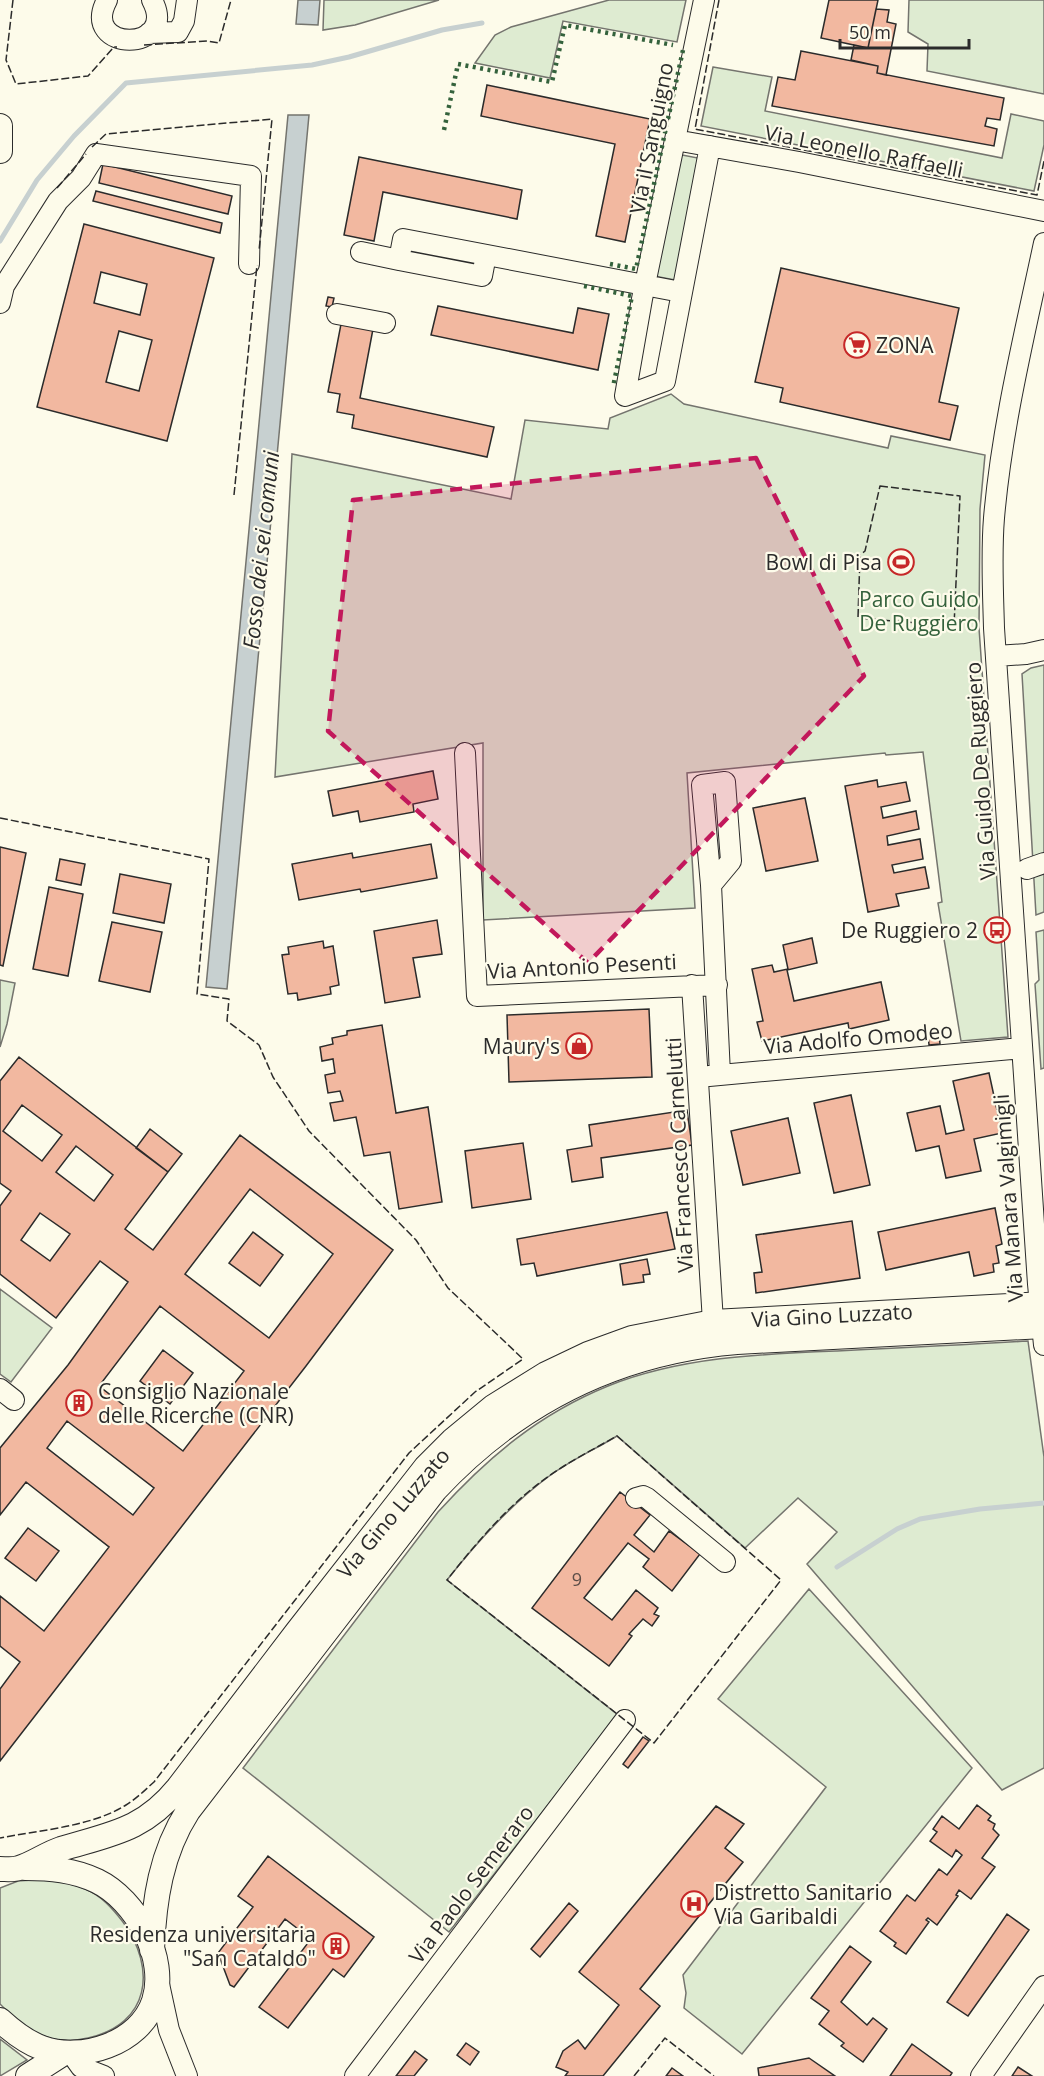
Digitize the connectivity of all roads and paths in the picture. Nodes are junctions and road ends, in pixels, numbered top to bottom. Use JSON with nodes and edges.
{"nodes":[{"id":1,"x":107,"y":0,"type":"edge"},
{"id":2,"x":152,"y":0,"type":"edge"},
{"id":3,"x":187,"y":0,"type":"edge"},
{"id":4,"x":704,"y":0,"type":"edge"},
{"id":5,"x":149,"y":33,"type":"junction"},
{"id":6,"x":0,"y":126,"type":"edge"},
{"id":7,"x":675,"y":141,"type":"junction"},
{"id":8,"x":710,"y":146,"type":"junction"},
{"id":9,"x":0,"y":151,"type":"edge"},
{"id":10,"x":1044,"y":211,"type":"edge"},
{"id":11,"x":1044,"y":243,"type":"edge"},
{"id":12,"x":360,"y":252,"type":"dead end"},
{"id":13,"x":249,"y":264,"type":"dead end"},
{"id":14,"x":645,"y":285,"type":"junction"},
{"id":15,"x":681,"y":292,"type":"junction"},
{"id":16,"x":0,"y":303,"type":"edge"},
{"id":17,"x":337,"y":314,"type":"dead end"},
{"id":18,"x":385,"y":323,"type":"dead end"},
{"id":19,"x":1044,"y":650,"type":"edge"},
{"id":20,"x":996,"y":656,"type":"junction"},
{"id":21,"x":465,"y":753,"type":"dead end"},
{"id":22,"x":725,"y":782,"type":"dead end"},
{"id":23,"x":692,"y":985,"type":"junction"},
{"id":24,"x":717,"y":985,"type":"junction"},
{"id":25,"x":1022,"y":1048,"type":"junction"},
{"id":26,"x":720,"y":1074,"type":"junction"},
{"id":27,"x":698,"y":1077,"type":"junction"},
{"id":28,"x":1043,"y":1321,"type":"edge"},
{"id":29,"x":713,"y":1322,"type":"junction"},
{"id":30,"x":636,"y":1498,"type":"dead end"},
{"id":31,"x":725,"y":1562,"type":"dead end"},
{"id":32,"x":625,"y":1720,"type":"dead end"},
{"id":33,"x":6,"y":1871,"type":"edge"},
{"id":34,"x":154,"y":1959,"type":"junction"},
{"id":35,"x":1044,"y":1986,"type":"edge"},
{"id":36,"x":0,"y":2020,"type":"edge"},
{"id":37,"x":68,"y":2053,"type":"junction"},
{"id":38,"x":28,"y":2076,"type":"edge"},
{"id":39,"x":104,"y":2076,"type":"edge"},
{"id":40,"x":188,"y":2076,"type":"edge"},
{"id":41,"x":355,"y":2076,"type":"edge"},
{"id":42,"x":981,"y":2076,"type":"edge"}],
"edges":[{"from":1,"to":5,"type":"street"},
{"from":2,"to":5,"type":"street"},
{"from":3,"to":5,"type":"street"},
{"from":4,"to":7,"type":"street","name":"Via il Sanguigno"},
{"from":6,"to":9,"type":"main road"},
{"from":7,"to":8,"type":"street","name":"Via Leonello Raffaelli"},
{"from":7,"to":14,"type":"street","name":"Via il Sanguigno"},
{"from":8,"to":10,"type":"street","name":"Via Leonello Raffaelli"},
{"from":8,"to":15,"type":"street","name":"Via il Sanguigno"},
{"from":11,"to":20,"type":"street","name":"Via Guido De Ruggiero"},
{"from":12,"to":14,"type":"street"},
{"from":13,"to":16,"type":"street"},
{"from":14,"to":15,"type":"street"},
{"from":14,"to":15,"type":"street","name":"Via il Sanguigno"},
{"from":17,"to":18,"type":"street"},
{"from":19,"to":20,"type":"street"},
{"from":20,"to":25,"type":"street","name":"Via Guido De Ruggiero"},
{"from":21,"to":23,"type":"street","name":"Via Antonio Pesenti"},
{"from":22,"to":24,"type":"street"},
{"from":23,"to":24,"type":"street","name":"Via Antonio Pesenti"},
{"from":23,"to":27,"type":"street","name":"Via Francesco Carnelutti"},
{"from":24,"to":26,"type":"street"},
{"from":25,"to":26,"type":"street","name":"Via Adolfo Omodeo"},
{"from":25,"to":28,"type":"street","name":"Via Manara Valgimigli"},
{"from":26,"to":27,"type":"street","name":"Via Adolfo Omodeo"},
{"from":27,"to":29,"type":"street","name":"Via Francesco Carnelutti"},
{"from":28,"to":29,"type":"main road","name":"Via Gino Luzzato"},
{"from":28,"to":34,"type":"main road","name":"Via Gino Luzzato"},
{"from":29,"to":33,"type":"main road","name":"Via Gino Luzzato"},
{"from":30,"to":31,"type":"street"},
{"from":32,"to":41,"type":"street","name":"Via Paolo Semeraro"},
{"from":33,"to":34,"type":"main road"},
{"from":34,"to":37,"type":"main road","name":"Via Gino Luzzato"},
{"from":34,"to":40,"type":"street"},
{"from":35,"to":42,"type":"street"},
{"from":36,"to":37,"type":"main road"},
{"from":37,"to":38,"type":"main road"},
{"from":37,"to":39,"type":"street"}]}
